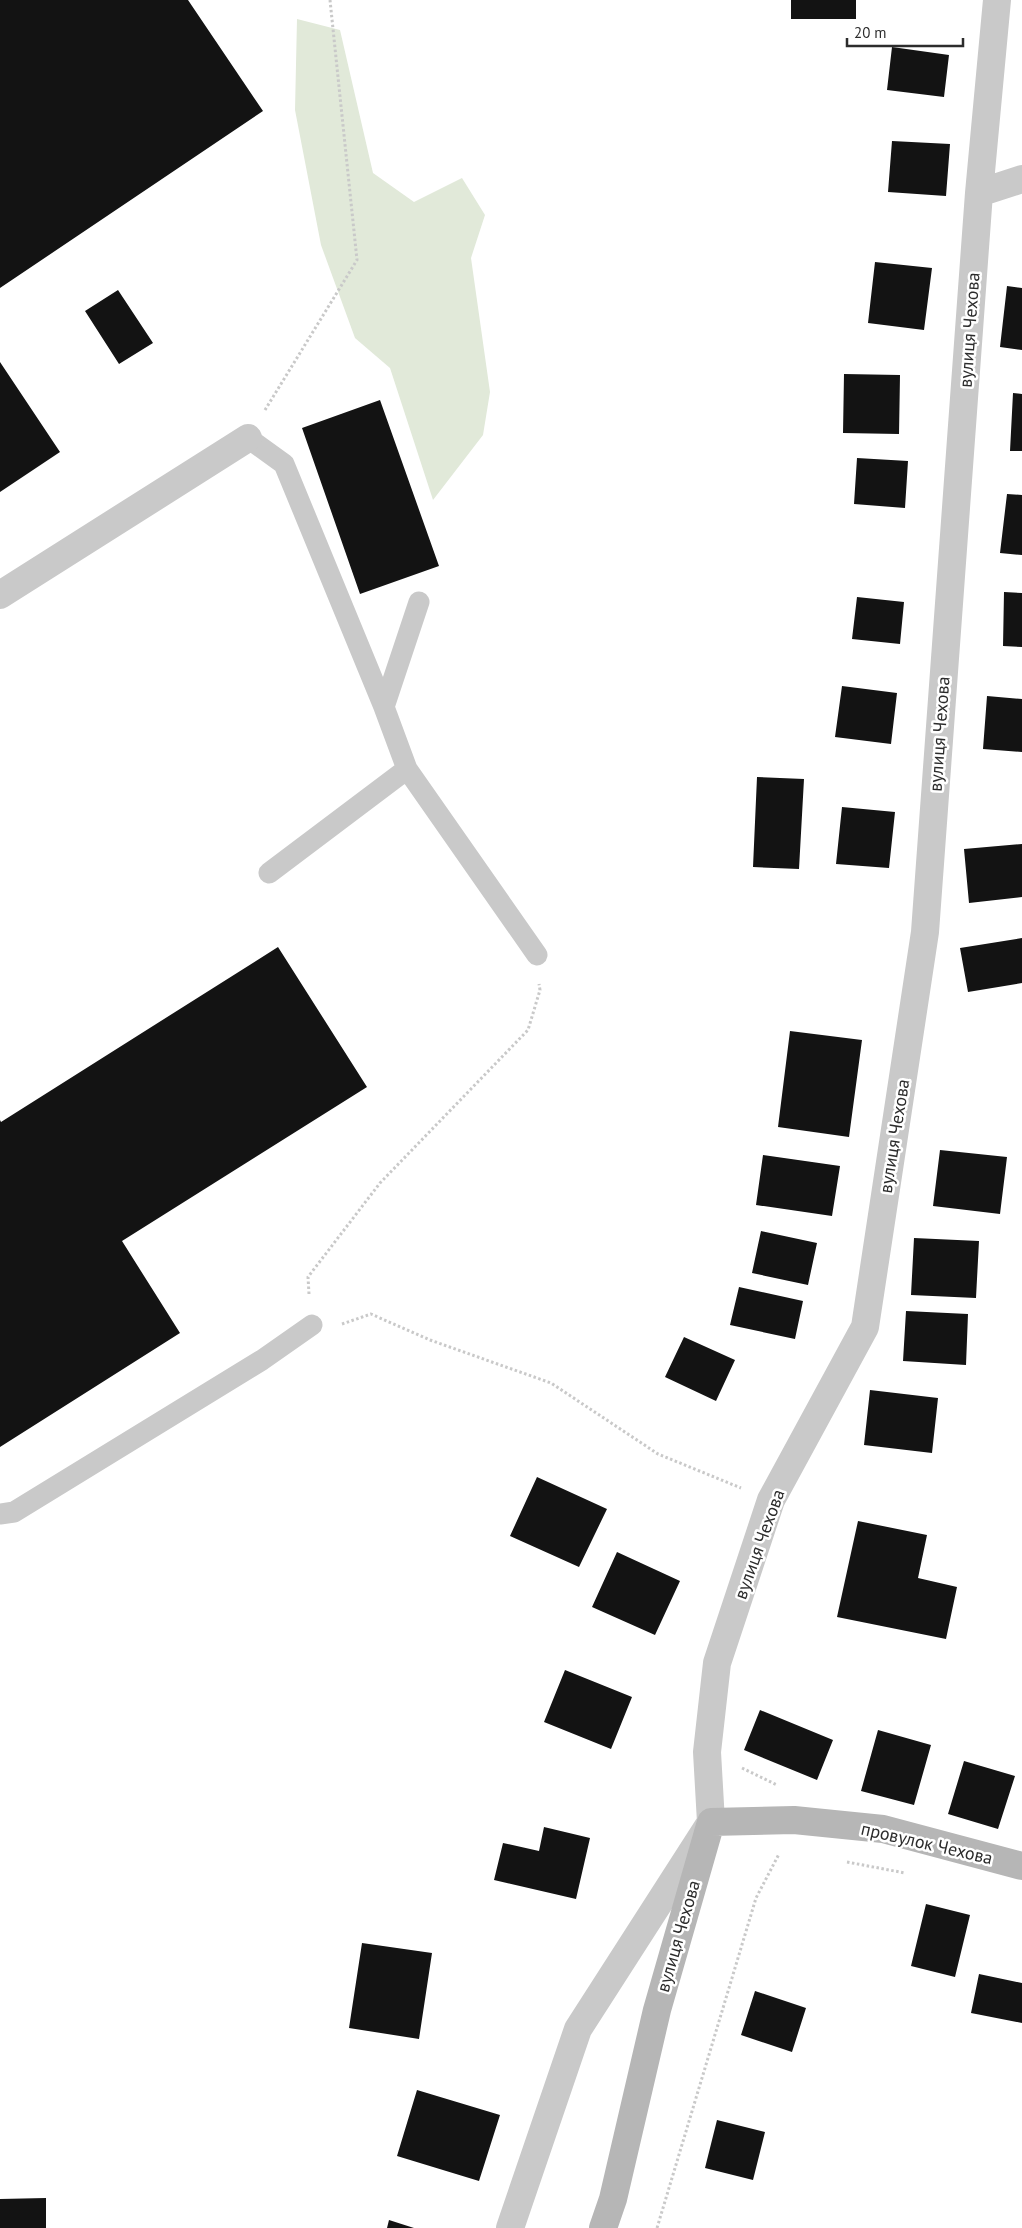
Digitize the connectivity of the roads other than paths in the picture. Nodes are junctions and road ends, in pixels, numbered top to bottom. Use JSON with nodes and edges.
{"nodes":[{"id":1,"x":997,"y":0,"type":"edge"},
{"id":2,"x":1022,"y":179,"type":"edge"},
{"id":3,"x":979,"y":193,"type":"junction"},
{"id":4,"x":248,"y":438,"type":"joint"},
{"id":5,"x":0,"y":595,"type":"edge"},
{"id":6,"x":419,"y":602,"type":"dead end"},
{"id":7,"x":384,"y":707,"type":"junction"},
{"id":8,"x":407,"y":769,"type":"junction"},
{"id":9,"x":269,"y":873,"type":"dead end"},
{"id":10,"x":537,"y":955,"type":"road end"},
{"id":11,"x":312,"y":1325,"type":"road end"},
{"id":12,"x":0,"y":1514,"type":"edge"},
{"id":13,"x":711,"y":1822,"type":"junction"},
{"id":14,"x":1022,"y":1866,"type":"edge"},
{"id":15,"x":510,"y":2228,"type":"edge"},
{"id":16,"x":603,"y":2228,"type":"edge"}],
"edges":[{"from":1,"to":3,"type":"street","name":"вулиця Чехова"},
{"from":2,"to":3,"type":"street"},
{"from":3,"to":13,"type":"street","name":"вулиця Чехова"},
{"from":4,"to":5,"type":"street"},
{"from":4,"to":7,"type":"lane"},
{"from":6,"to":7,"type":"lane"},
{"from":7,"to":8,"type":"lane"},
{"from":8,"to":9,"type":"lane"},
{"from":8,"to":10,"type":"lane"},
{"from":11,"to":12,"type":"lane"},
{"from":13,"to":14,"type":"main road","name":"провулок Чехова"},
{"from":13,"to":15,"type":"street"},
{"from":13,"to":16,"type":"main road","name":"вулиця Чехова"}]}
